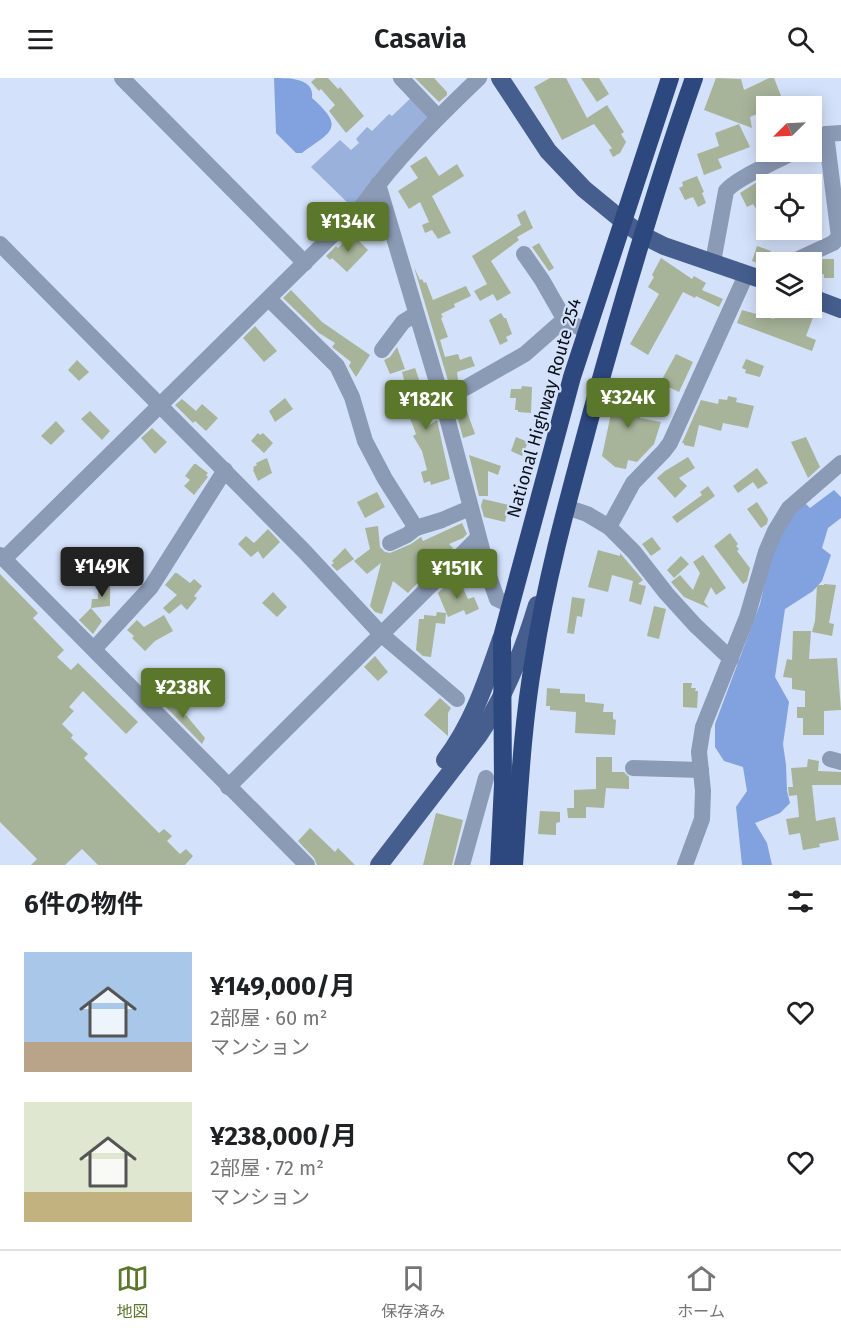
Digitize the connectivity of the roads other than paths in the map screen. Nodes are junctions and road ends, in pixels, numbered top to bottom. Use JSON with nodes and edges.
{"nodes":[{"id":1,"x":123,"y":78,"type":"edge"},
{"id":2,"x":401,"y":78,"type":"edge"},
{"id":3,"x":479,"y":78,"type":"edge"},
{"id":4,"x":500,"y":78,"type":"edge"},
{"id":5,"x":670,"y":78,"type":"edge"},
{"id":6,"x":694,"y":78,"type":"edge"},
{"id":7,"x":438,"y":117,"type":"junction"},
{"id":8,"x":826,"y":136,"type":"edge"},
{"id":9,"x":774,"y":162,"type":"edge"},
{"id":10,"x":378,"y":184,"type":"junction"},
{"id":11,"x":623,"y":221,"type":"junction"},
{"id":12,"x":642,"y":235,"type":"junction"},
{"id":13,"x":840,"y":237,"type":"edge"},
{"id":14,"x":0,"y":244,"type":"edge"},
{"id":15,"x":814,"y":252,"type":"edge"},
{"id":16,"x":524,"y":254,"type":"dead end"},
{"id":17,"x":305,"y":262,"type":"junction"},
{"id":18,"x":713,"y":262,"type":"junction"},
{"id":19,"x":746,"y":275,"type":"junction"},
{"id":20,"x":756,"y":278,"type":"edge"},
{"id":21,"x":268,"y":299,"type":"junction"},
{"id":22,"x":822,"y":302,"type":"edge"},
{"id":23,"x":841,"y":309,"type":"edge"},
{"id":24,"x":416,"y":314,"type":"junction"},
{"id":25,"x":566,"y":322,"type":"junction"},
{"id":26,"x":587,"y":330,"type":"junction"},
{"id":27,"x":382,"y":351,"type":"dead end"},
{"id":28,"x":442,"y":399,"type":"junction"},
{"id":29,"x":160,"y":405,"type":"junction"},
{"id":30,"x":841,"y":463,"type":"edge"},
{"id":31,"x":225,"y":470,"type":"junction"},
{"id":32,"x":566,"y":507,"type":"junction"},
{"id":33,"x":470,"y":508,"type":"junction"},
{"id":34,"x":609,"y":527,"type":"junction"},
{"id":35,"x":416,"y":528,"type":"junction"},
{"id":36,"x":559,"y":534,"type":"junction"},
{"id":37,"x":478,"y":538,"type":"junction"},
{"id":38,"x":390,"y":543,"type":"dead end"},
{"id":39,"x":2,"y":557,"type":"edge"},
{"id":40,"x":510,"y":605,"type":"junction"},
{"id":41,"x":382,"y":635,"type":"junction"},
{"id":42,"x":502,"y":637,"type":"junction"},
{"id":43,"x":94,"y":649,"type":"junction"},
{"id":44,"x":731,"y":659,"type":"junction"},
{"id":45,"x":458,"y":699,"type":"dead end"},
{"id":46,"x":501,"y":700,"type":"junction"},
{"id":47,"x":483,"y":730,"type":"junction"},
{"id":48,"x":502,"y":733,"type":"junction"},
{"id":49,"x":462,"y":748,"type":"junction"},
{"id":50,"x":521,"y":752,"type":"junction"},
{"id":51,"x":502,"y":761,"type":"junction"},
{"id":52,"x":633,"y":768,"type":"dead end"},
{"id":53,"x":701,"y":770,"type":"junction"},
{"id":54,"x":486,"y":778,"type":"dead end"},
{"id":55,"x":228,"y":787,"type":"junction"},
{"id":56,"x":307,"y":865,"type":"edge"},
{"id":57,"x":364,"y":865,"type":"edge"},
{"id":58,"x":379,"y":865,"type":"edge"},
{"id":59,"x":462,"y":865,"type":"edge"},
{"id":60,"x":499,"y":865,"type":"edge"},
{"id":61,"x":514,"y":865,"type":"edge"},
{"id":62,"x":685,"y":865,"type":"edge"}],
"edges":[{"from":1,"to":17,"type":"street"},
{"from":2,"to":7,"type":"street"},
{"from":3,"to":7,"type":"street"},
{"from":4,"to":11,"type":"main road"},
{"from":5,"to":11,"type":"highway","name":"National Highway Route 254"},
{"from":6,"to":12,"type":"highway"},
{"from":7,"to":10,"type":"street"},
{"from":8,"to":13,"type":"street"},
{"from":9,"to":18,"type":"street"},
{"from":10,"to":17,"type":"street"},
{"from":10,"to":24,"type":"street"},
{"from":11,"to":12,"type":"main road"},
{"from":11,"to":26,"type":"highway","name":"National Highway Route 254"},
{"from":12,"to":18,"type":"main road"},
{"from":12,"to":32,"type":"highway"},
{"from":13,"to":15,"type":"street"},
{"from":14,"to":29,"type":"street"},
{"from":16,"to":25,"type":"street"},
{"from":17,"to":21,"type":"street"},
{"from":18,"to":19,"type":"main road"},
{"from":19,"to":20,"type":"main road"},
{"from":19,"to":34,"type":"street"},
{"from":21,"to":29,"type":"street"},
{"from":21,"to":35,"type":"street"},
{"from":22,"to":23,"type":"main road"},
{"from":24,"to":27,"type":"street"},
{"from":24,"to":28,"type":"street"},
{"from":25,"to":26,"type":"street"},
{"from":25,"to":28,"type":"street"},
{"from":26,"to":40,"type":"highway","name":"National Highway Route 254"},
{"from":28,"to":33,"type":"street"},
{"from":29,"to":31,"type":"street"},
{"from":29,"to":39,"type":"street"},
{"from":30,"to":44,"type":"street"},
{"from":31,"to":41,"type":"street"},
{"from":31,"to":43,"type":"street"},
{"from":32,"to":34,"type":"street"},
{"from":32,"to":36,"type":"highway"},
{"from":33,"to":35,"type":"street"},
{"from":33,"to":37,"type":"street"},
{"from":34,"to":44,"type":"street"},
{"from":35,"to":38,"type":"street"},
{"from":36,"to":46,"type":"main road"},
{"from":36,"to":50,"type":"highway"},
{"from":37,"to":40,"type":"street"},
{"from":37,"to":41,"type":"street"},
{"from":39,"to":43,"type":"street"},
{"from":40,"to":42,"type":"highway","name":"National Highway Route 254"},
{"from":41,"to":45,"type":"street"},
{"from":41,"to":55,"type":"street"},
{"from":42,"to":46,"type":"highway","name":"National Highway Route 254"},
{"from":42,"to":49,"type":"main road"},
{"from":43,"to":55,"type":"street"},
{"from":44,"to":53,"type":"street"},
{"from":46,"to":47,"type":"main road"},
{"from":46,"to":48,"type":"highway","name":"National Highway Route 254"},
{"from":47,"to":48,"type":"main road"},
{"from":47,"to":49,"type":"main road"},
{"from":48,"to":50,"type":"main road"},
{"from":48,"to":51,"type":"highway","name":"National Highway Route 254"},
{"from":49,"to":51,"type":"main road"},
{"from":49,"to":57,"type":"main road"},
{"from":49,"to":58,"type":"main road"},
{"from":50,"to":61,"type":"highway"},
{"from":51,"to":60,"type":"highway","name":"National Highway Route 254"},
{"from":52,"to":53,"type":"street"},
{"from":53,"to":62,"type":"street"},
{"from":54,"to":59,"type":"street"},
{"from":55,"to":56,"type":"street"}]}
